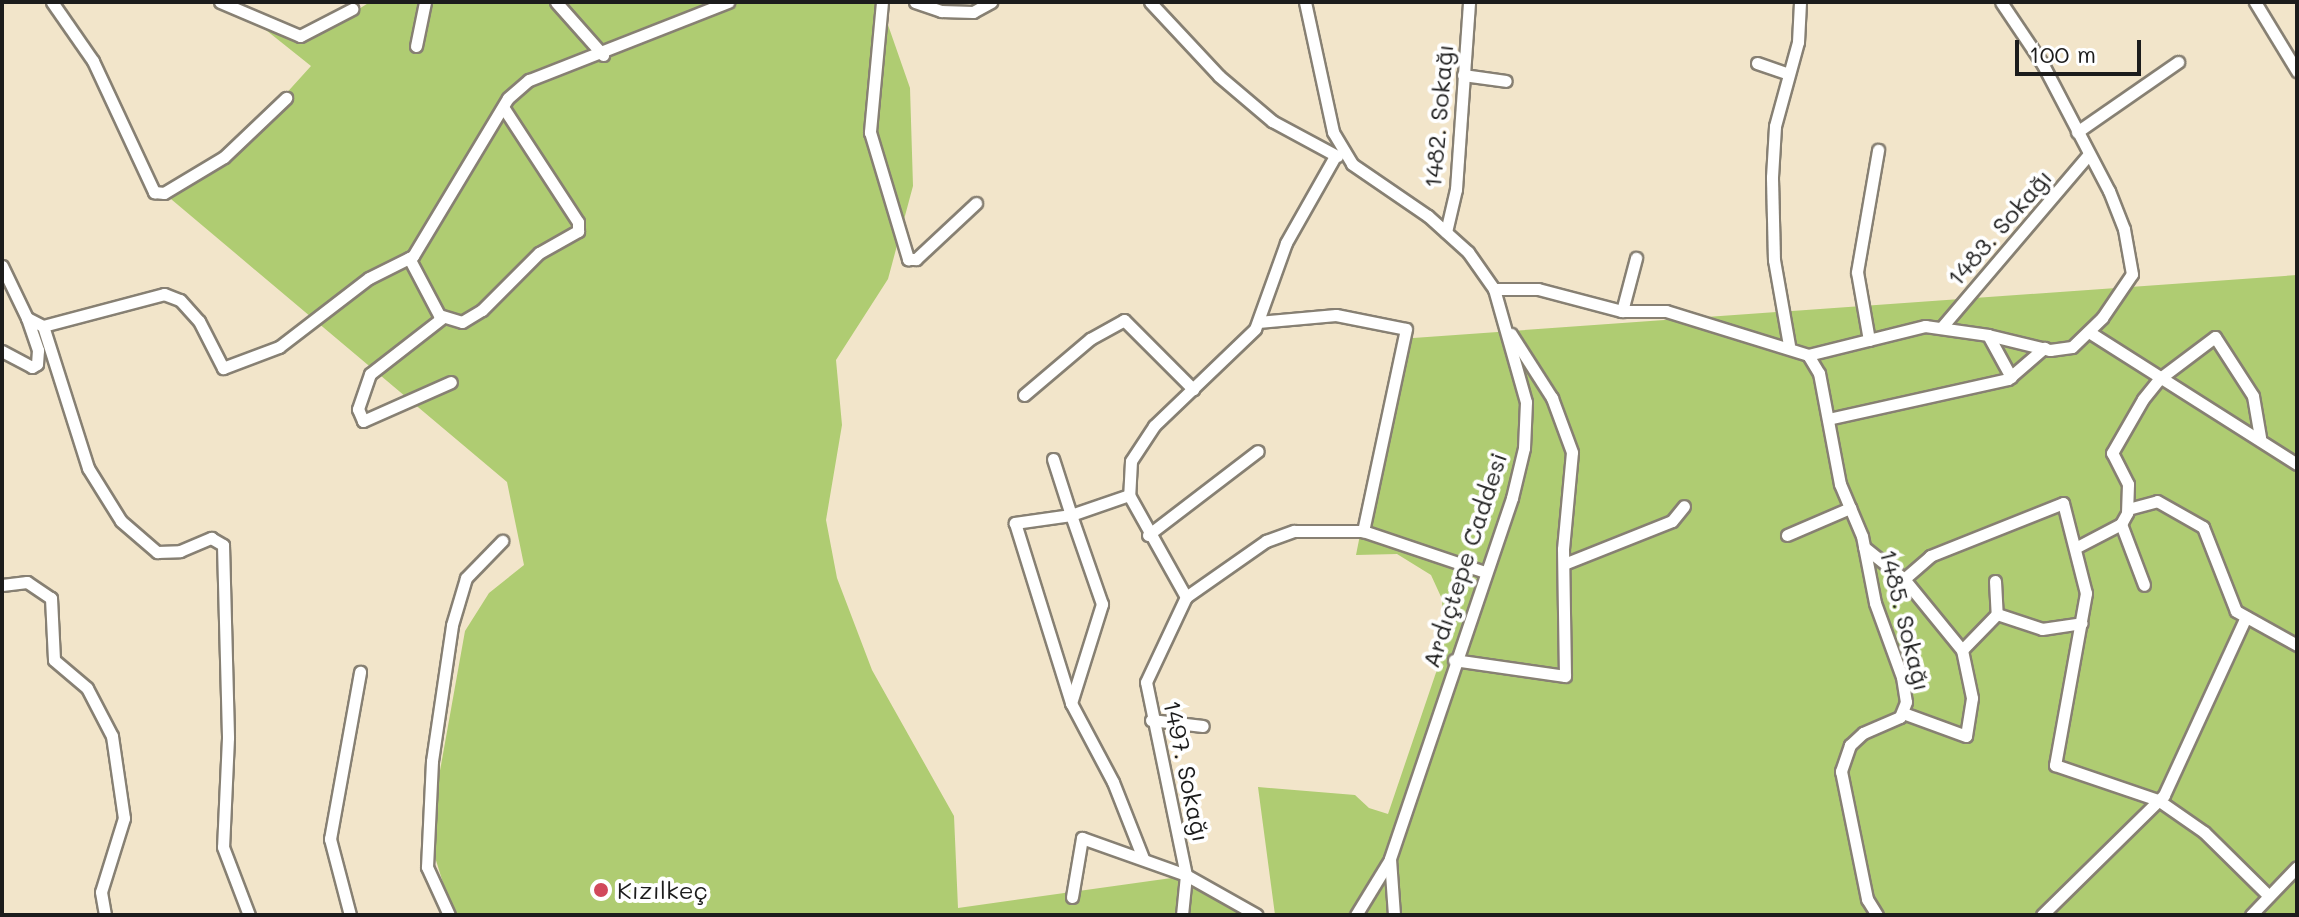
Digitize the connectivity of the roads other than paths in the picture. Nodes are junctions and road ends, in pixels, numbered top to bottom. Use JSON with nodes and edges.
{"nodes":[{"id":1,"x":52,"y":2,"type":"edge"},
{"id":2,"x":220,"y":2,"type":"edge"},
{"id":3,"x":425,"y":2,"type":"edge"},
{"id":4,"x":556,"y":2,"type":"edge"},
{"id":5,"x":882,"y":2,"type":"edge"},
{"id":6,"x":915,"y":2,"type":"edge"},
{"id":7,"x":991,"y":2,"type":"edge"},
{"id":8,"x":1150,"y":2,"type":"edge"},
{"id":9,"x":1305,"y":2,"type":"edge"},
{"id":10,"x":1469,"y":2,"type":"edge"},
{"id":11,"x":1800,"y":2,"type":"edge"},
{"id":12,"x":2001,"y":2,"type":"edge"},
{"id":13,"x":2255,"y":2,"type":"edge"},
{"id":14,"x":722,"y":3,"type":"edge"},
{"id":15,"x":948,"y":6,"type":"edge"},
{"id":16,"x":352,"y":9,"type":"dead end"},
{"id":17,"x":416,"y":46,"type":"dead end"},
{"id":18,"x":603,"y":55,"type":"junction"},
{"id":19,"x":2178,"y":62,"type":"dead end"},
{"id":20,"x":1757,"y":63,"type":"dead end"},
{"id":21,"x":2297,"y":71,"type":"edge"},
{"id":22,"x":1786,"y":73,"type":"junction"},
{"id":23,"x":1463,"y":75,"type":"junction"},
{"id":24,"x":1506,"y":81,"type":"dead end"},
{"id":25,"x":286,"y":98,"type":"dead end"},
{"id":26,"x":503,"y":107,"type":"junction"},
{"id":27,"x":2077,"y":132,"type":"junction"},
{"id":28,"x":1878,"y":150,"type":"dead end"},
{"id":29,"x":1339,"y":154,"type":"junction"},
{"id":30,"x":2089,"y":154,"type":"junction"},
{"id":31,"x":976,"y":203,"type":"dead end"},
{"id":32,"x":1446,"y":232,"type":"junction"},
{"id":33,"x":409,"y":258,"type":"junction"},
{"id":34,"x":1636,"y":258,"type":"dead end"},
{"id":35,"x":2,"y":266,"type":"edge"},
{"id":36,"x":1494,"y":289,"type":"junction"},
{"id":37,"x":1622,"y":311,"type":"junction"},
{"id":38,"x":27,"y":318,"type":"junction"},
{"id":39,"x":442,"y":318,"type":"junction"},
{"id":40,"x":1258,"y":322,"type":"junction"},
{"id":41,"x":43,"y":326,"type":"junction"},
{"id":42,"x":1941,"y":328,"type":"junction"},
{"id":43,"x":1509,"y":330,"type":"junction"},
{"id":44,"x":2089,"y":332,"type":"junction"},
{"id":45,"x":1988,"y":335,"type":"junction"},
{"id":46,"x":1869,"y":340,"type":"junction"},
{"id":47,"x":1789,"y":345,"type":"junction"},
{"id":48,"x":2044,"y":348,"type":"junction"},
{"id":49,"x":2,"y":351,"type":"edge"},
{"id":50,"x":1808,"y":355,"type":"junction"},
{"id":51,"x":2011,"y":377,"type":"junction"},
{"id":52,"x":2159,"y":379,"type":"junction"},
{"id":53,"x":451,"y":382,"type":"dead end"},
{"id":54,"x":1193,"y":389,"type":"junction"},
{"id":55,"x":1024,"y":395,"type":"dead end"},
{"id":56,"x":1828,"y":419,"type":"junction"},
{"id":57,"x":2260,"y":437,"type":"junction"},
{"id":58,"x":1258,"y":451,"type":"dead end"},
{"id":59,"x":1053,"y":459,"type":"dead end"},
{"id":60,"x":2297,"y":464,"type":"edge"},
{"id":61,"x":1129,"y":495,"type":"junction"},
{"id":62,"x":1684,"y":506,"type":"dead end"},
{"id":63,"x":1850,"y":508,"type":"junction"},
{"id":64,"x":2128,"y":509,"type":"junction"},
{"id":65,"x":1071,"y":515,"type":"junction"},
{"id":66,"x":2121,"y":524,"type":"junction"},
{"id":67,"x":1363,"y":531,"type":"junction"},
{"id":68,"x":1148,"y":535,"type":"junction"},
{"id":69,"x":1787,"y":535,"type":"dead end"},
{"id":70,"x":502,"y":541,"type":"dead end"},
{"id":71,"x":1864,"y":547,"type":"junction"},
{"id":72,"x":2077,"y":547,"type":"junction"},
{"id":73,"x":1564,"y":564,"type":"junction"},
{"id":74,"x":1485,"y":572,"type":"junction"},
{"id":75,"x":1904,"y":579,"type":"junction"},
{"id":76,"x":1995,"y":581,"type":"dead end"},
{"id":77,"x":2,"y":585,"type":"edge"},
{"id":78,"x":2144,"y":585,"type":"dead end"},
{"id":79,"x":1186,"y":597,"type":"junction"},
{"id":80,"x":1997,"y":614,"type":"junction"},
{"id":81,"x":2246,"y":617,"type":"junction"},
{"id":82,"x":2082,"y":623,"type":"junction"},
{"id":83,"x":2297,"y":645,"type":"edge"},
{"id":84,"x":1962,"y":650,"type":"junction"},
{"id":85,"x":1454,"y":660,"type":"junction"},
{"id":86,"x":360,"y":672,"type":"dead end"},
{"id":87,"x":1071,"y":703,"type":"junction"},
{"id":88,"x":1903,"y":713,"type":"junction"},
{"id":89,"x":1151,"y":720,"type":"junction"},
{"id":90,"x":1203,"y":726,"type":"dead end"},
{"id":91,"x":2158,"y":800,"type":"junction"},
{"id":92,"x":1143,"y":858,"type":"junction"},
{"id":93,"x":1390,"y":859,"type":"junction"},
{"id":94,"x":2297,"y":867,"type":"edge"},
{"id":95,"x":1186,"y":875,"type":"junction"},
{"id":96,"x":2269,"y":896,"type":"junction"},
{"id":97,"x":1072,"y":897,"type":"dead end"},
{"id":98,"x":105,"y":915,"type":"edge"},
{"id":99,"x":249,"y":915,"type":"edge"},
{"id":100,"x":350,"y":915,"type":"edge"},
{"id":101,"x":449,"y":915,"type":"edge"},
{"id":102,"x":1182,"y":915,"type":"edge"},
{"id":103,"x":1257,"y":915,"type":"edge"},
{"id":104,"x":1356,"y":915,"type":"edge"},
{"id":105,"x":1394,"y":915,"type":"edge"},
{"id":106,"x":1877,"y":915,"type":"edge"},
{"id":107,"x":2042,"y":915,"type":"edge"},
{"id":108,"x":2251,"y":915,"type":"edge"}],
"edges":[{"from":1,"to":25,"type":"street"},
{"from":2,"to":16,"type":"street"},
{"from":3,"to":17,"type":"street"},
{"from":4,"to":18,"type":"street"},
{"from":5,"to":31,"type":"street"},
{"from":6,"to":15,"type":"street"},
{"from":7,"to":15,"type":"street"},
{"from":8,"to":29,"type":"street"},
{"from":9,"to":29,"type":"street","name":"Ardıçtepe Caddesi"},
{"from":10,"to":23,"type":"street","name":"1482. Sokağı"},
{"from":11,"to":22,"type":"street"},
{"from":12,"to":27,"type":"street"},
{"from":13,"to":21,"type":"street"},
{"from":14,"to":18,"type":"street"},
{"from":18,"to":26,"type":"street"},
{"from":19,"to":27,"type":"street"},
{"from":20,"to":22,"type":"street"},
{"from":22,"to":47,"type":"street"},
{"from":23,"to":24,"type":"street"},
{"from":23,"to":32,"type":"street","name":"1482. Sokağı"},
{"from":26,"to":33,"type":"street"},
{"from":26,"to":39,"type":"street"},
{"from":27,"to":30,"type":"street"},
{"from":28,"to":46,"type":"street"},
{"from":29,"to":32,"type":"street","name":"Ardıçtepe Caddesi"},
{"from":29,"to":40,"type":"street"},
{"from":30,"to":42,"type":"street","name":"1483. Sokağı"},
{"from":30,"to":44,"type":"street"},
{"from":32,"to":36,"type":"street","name":"Ardıçtepe Caddesi"},
{"from":33,"to":39,"type":"street"},
{"from":33,"to":41,"type":"street"},
{"from":34,"to":37,"type":"street"},
{"from":35,"to":38,"type":"street"},
{"from":36,"to":37,"type":"street"},
{"from":36,"to":43,"type":"street","name":"Ardıçtepe Caddesi"},
{"from":37,"to":47,"type":"street"},
{"from":38,"to":41,"type":"street"},
{"from":38,"to":49,"type":"street"},
{"from":39,"to":53,"type":"street"},
{"from":40,"to":54,"type":"street"},
{"from":40,"to":67,"type":"street"},
{"from":41,"to":99,"type":"street"},
{"from":42,"to":45,"type":"street"},
{"from":42,"to":46,"type":"street"},
{"from":43,"to":73,"type":"street"},
{"from":43,"to":74,"type":"street","name":"Ardıçtepe Caddesi"},
{"from":44,"to":48,"type":"street"},
{"from":44,"to":52,"type":"street"},
{"from":45,"to":48,"type":"street"},
{"from":45,"to":51,"type":"street"},
{"from":46,"to":50,"type":"street"},
{"from":47,"to":50,"type":"street"},
{"from":48,"to":51,"type":"street"},
{"from":50,"to":56,"type":"street","name":"1485. Sokağı"},
{"from":51,"to":56,"type":"street"},
{"from":52,"to":57,"type":"street"},
{"from":52,"to":57,"type":"street"},
{"from":52,"to":64,"type":"street"},
{"from":54,"to":55,"type":"street"},
{"from":54,"to":61,"type":"street"},
{"from":56,"to":63,"type":"street","name":"1485. Sokağı"},
{"from":57,"to":60,"type":"street"},
{"from":58,"to":68,"type":"street"},
{"from":59,"to":65,"type":"street"},
{"from":61,"to":65,"type":"street"},
{"from":61,"to":68,"type":"street"},
{"from":62,"to":73,"type":"street"},
{"from":63,"to":69,"type":"street"},
{"from":63,"to":71,"type":"street","name":"1485. Sokağı"},
{"from":64,"to":66,"type":"street"},
{"from":64,"to":81,"type":"street"},
{"from":65,"to":87,"type":"street"},
{"from":65,"to":87,"type":"street"},
{"from":66,"to":72,"type":"street"},
{"from":66,"to":78,"type":"street"},
{"from":67,"to":74,"type":"street"},
{"from":67,"to":79,"type":"street"},
{"from":68,"to":79,"type":"street"},
{"from":70,"to":101,"type":"street"},
{"from":71,"to":75,"type":"street"},
{"from":71,"to":88,"type":"street","name":"1485. Sokağı"},
{"from":72,"to":75,"type":"street"},
{"from":72,"to":82,"type":"street"},
{"from":73,"to":85,"type":"street"},
{"from":74,"to":85,"type":"street","name":"Ardıçtepe Caddesi"},
{"from":75,"to":84,"type":"street"},
{"from":76,"to":80,"type":"street"},
{"from":77,"to":98,"type":"street"},
{"from":79,"to":89,"type":"street","name":"1497. Sokağı"},
{"from":80,"to":82,"type":"street"},
{"from":80,"to":84,"type":"street"},
{"from":81,"to":83,"type":"street"},
{"from":81,"to":91,"type":"street"},
{"from":82,"to":91,"type":"street"},
{"from":84,"to":88,"type":"street"},
{"from":85,"to":93,"type":"street","name":"Ardıçtepe Caddesi"},
{"from":86,"to":100,"type":"street"},
{"from":87,"to":92,"type":"street"},
{"from":88,"to":106,"type":"street","name":"1485. Sokağı"},
{"from":89,"to":90,"type":"street"},
{"from":89,"to":95,"type":"street","name":"1497. Sokağı"},
{"from":91,"to":96,"type":"street"},
{"from":91,"to":107,"type":"street"},
{"from":92,"to":95,"type":"street"},
{"from":92,"to":97,"type":"street"},
{"from":93,"to":104,"type":"street"},
{"from":93,"to":105,"type":"street","name":"Ardıçtepe Caddesi"},
{"from":94,"to":96,"type":"street"},
{"from":95,"to":102,"type":"street","name":"1497. Sokağı"},
{"from":95,"to":103,"type":"street"},
{"from":96,"to":108,"type":"street"}]}
